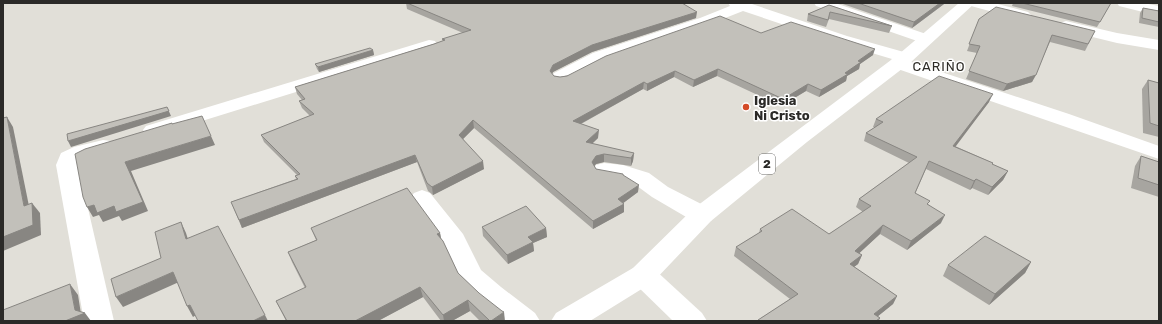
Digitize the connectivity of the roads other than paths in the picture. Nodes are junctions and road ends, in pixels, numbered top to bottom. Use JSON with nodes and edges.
{"nodes":[{"id":1,"x":821,"y":3,"type":"edge"},
{"id":2,"x":968,"y":3,"type":"edge"},
{"id":3,"x":976,"y":3,"type":"edge"},
{"id":4,"x":1124,"y":3,"type":"edge"},
{"id":5,"x":739,"y":4,"type":"edge"},
{"id":6,"x":1159,"y":11,"type":"edge"},
{"id":7,"x":926,"y":39,"type":"junction"},
{"id":8,"x":429,"y":45,"type":"edge"},
{"id":9,"x":1159,"y":45,"type":"edge"},
{"id":10,"x":902,"y":60,"type":"junction"},
{"id":11,"x":560,"y":77,"type":"edge"},
{"id":12,"x":1159,"y":153,"type":"edge"},
{"id":13,"x":604,"y":170,"type":"edge"},
{"id":14,"x":422,"y":198,"type":"dead end"},
{"id":15,"x":702,"y":215,"type":"junction"},
{"id":16,"x":643,"y":275,"type":"junction"},
{"id":17,"x":99,"y":321,"type":"edge"},
{"id":18,"x":525,"y":321,"type":"edge"},
{"id":19,"x":566,"y":321,"type":"edge"},
{"id":20,"x":692,"y":321,"type":"edge"}],
"edges":[{"from":1,"to":7,"type":"main road"},
{"from":2,"to":7,"type":"main road","number":"2"},
{"from":3,"to":9,"type":"main road"},
{"from":4,"to":6,"type":"main road"},
{"from":5,"to":10,"type":"main road"},
{"from":5,"to":11,"type":"main road"},
{"from":7,"to":10,"type":"main road","number":"2"},
{"from":8,"to":17,"type":"main road"},
{"from":10,"to":12,"type":"main road"},
{"from":10,"to":15,"type":"main road","number":"2"},
{"from":13,"to":15,"type":"main road"},
{"from":14,"to":18,"type":"main road"},
{"from":15,"to":16,"type":"main road","number":"2"},
{"from":16,"to":19,"type":"main road","number":"2"},
{"from":16,"to":20,"type":"main road"}]}
